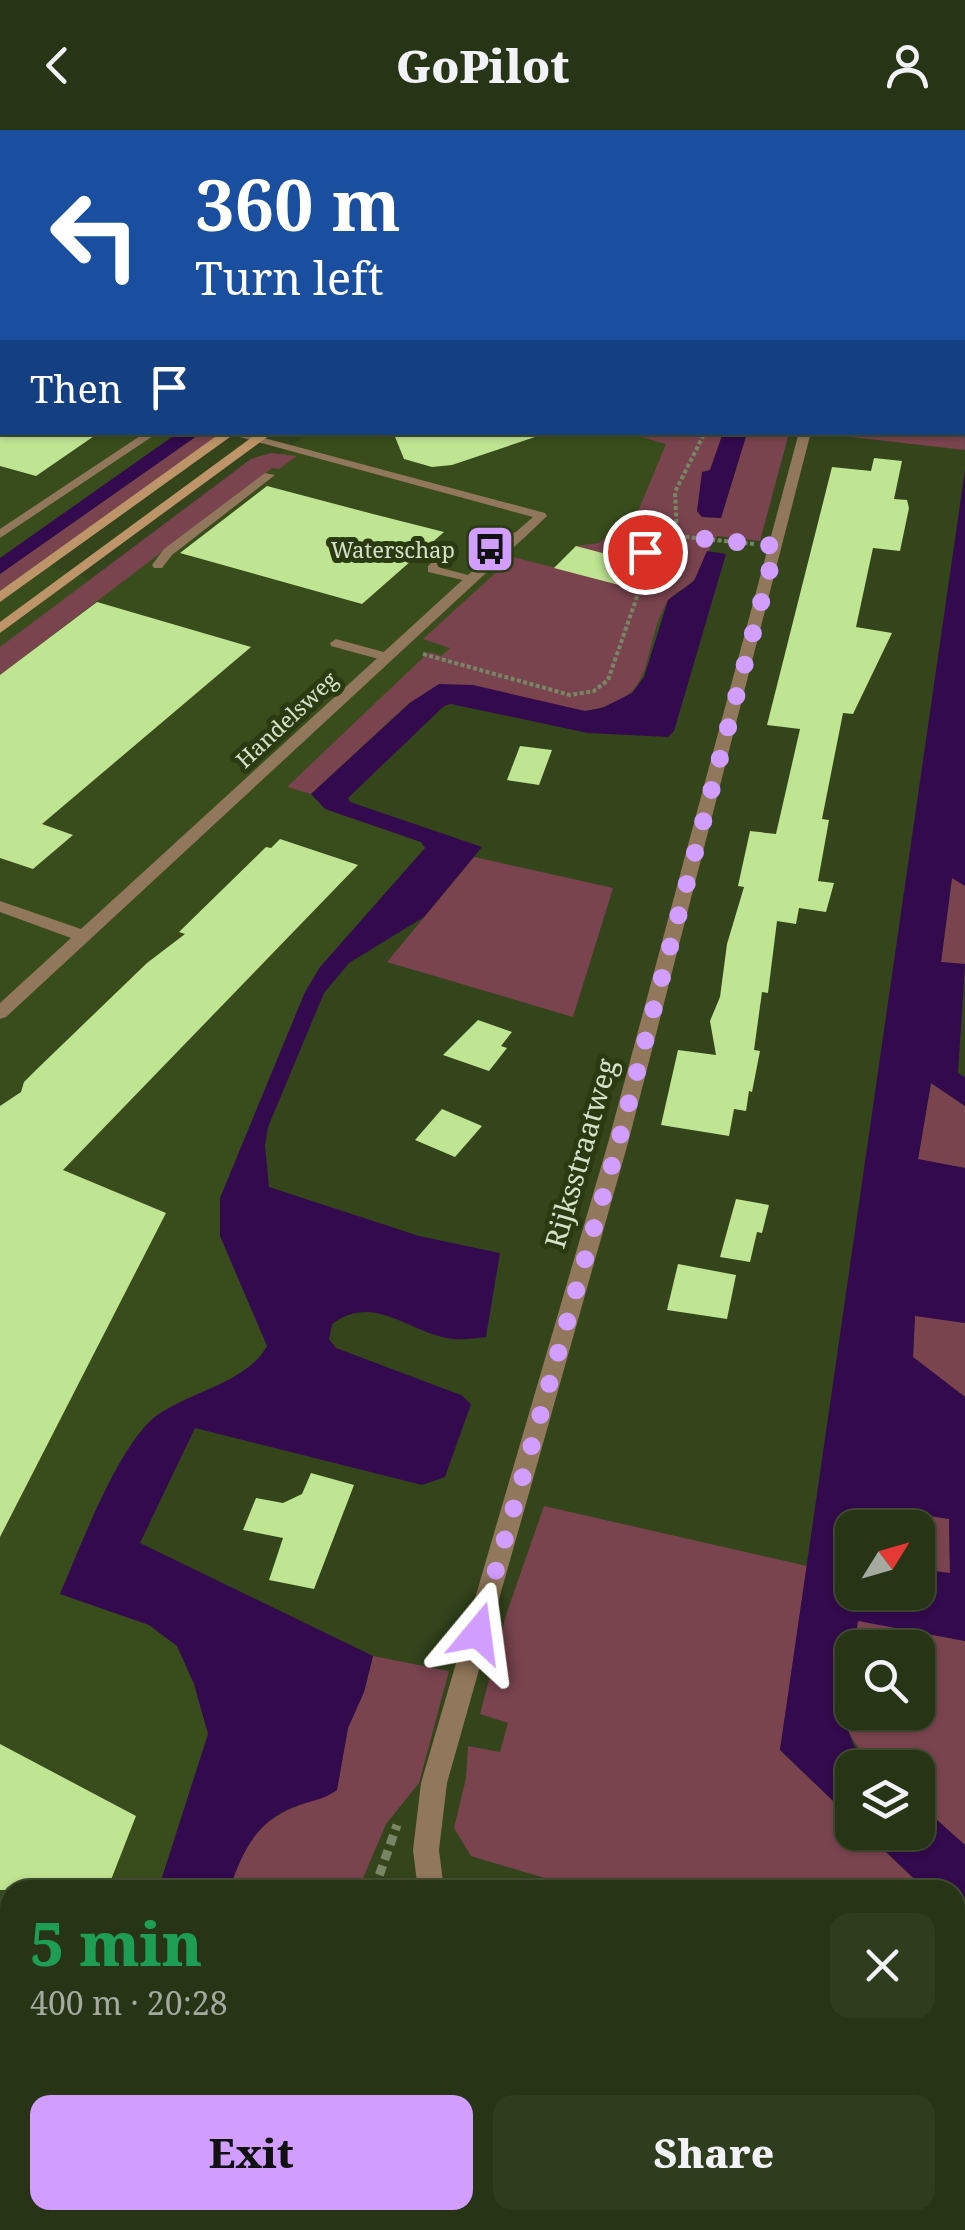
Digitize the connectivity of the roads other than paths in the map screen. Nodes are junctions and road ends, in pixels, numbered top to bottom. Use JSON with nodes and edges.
{"nodes":[{"id":1,"x":149,"y":435,"type":"edge"},
{"id":2,"x":228,"y":435,"type":"edge"},
{"id":3,"x":804,"y":435,"type":"edge"},
{"id":4,"x":263,"y":436,"type":"edge"},
{"id":5,"x":269,"y":474,"type":"dead end"},
{"id":6,"x":0,"y":534,"type":"edge"},
{"id":7,"x":520,"y":535,"type":"joint"},
{"id":8,"x":452,"y":549,"type":"dead end"},
{"id":9,"x":158,"y":565,"type":"dead end"},
{"id":10,"x":472,"y":580,"type":"junction"},
{"id":11,"x":0,"y":598,"type":"edge"},
{"id":12,"x":0,"y":629,"type":"edge"},
{"id":13,"x":336,"y":643,"type":"dead end"},
{"id":14,"x":392,"y":652,"type":"junction"},
{"id":15,"x":0,"y":906,"type":"edge"},
{"id":16,"x":83,"y":936,"type":"junction"},
{"id":17,"x":0,"y":1013,"type":"edge"},
{"id":18,"x":428,"y":1880,"type":"edge"}],
"edges":[{"from":1,"to":6,"type":"lane"},
{"from":2,"to":11,"type":"main road"},
{"from":3,"to":18,"type":"street","name":"Rijksstraatweg"},
{"from":4,"to":7,"type":"lane"},
{"from":4,"to":12,"type":"main road"},
{"from":5,"to":9,"type":"lane"},
{"from":7,"to":10,"type":"street","name":"Handelsweg"},
{"from":8,"to":10,"type":"lane"},
{"from":10,"to":14,"type":"street","name":"Handelsweg"},
{"from":13,"to":14,"type":"lane"},
{"from":14,"to":16,"type":"street","name":"Handelsweg"},
{"from":15,"to":16,"type":"street"},
{"from":16,"to":17,"type":"street","name":"Handelsweg"}]}
